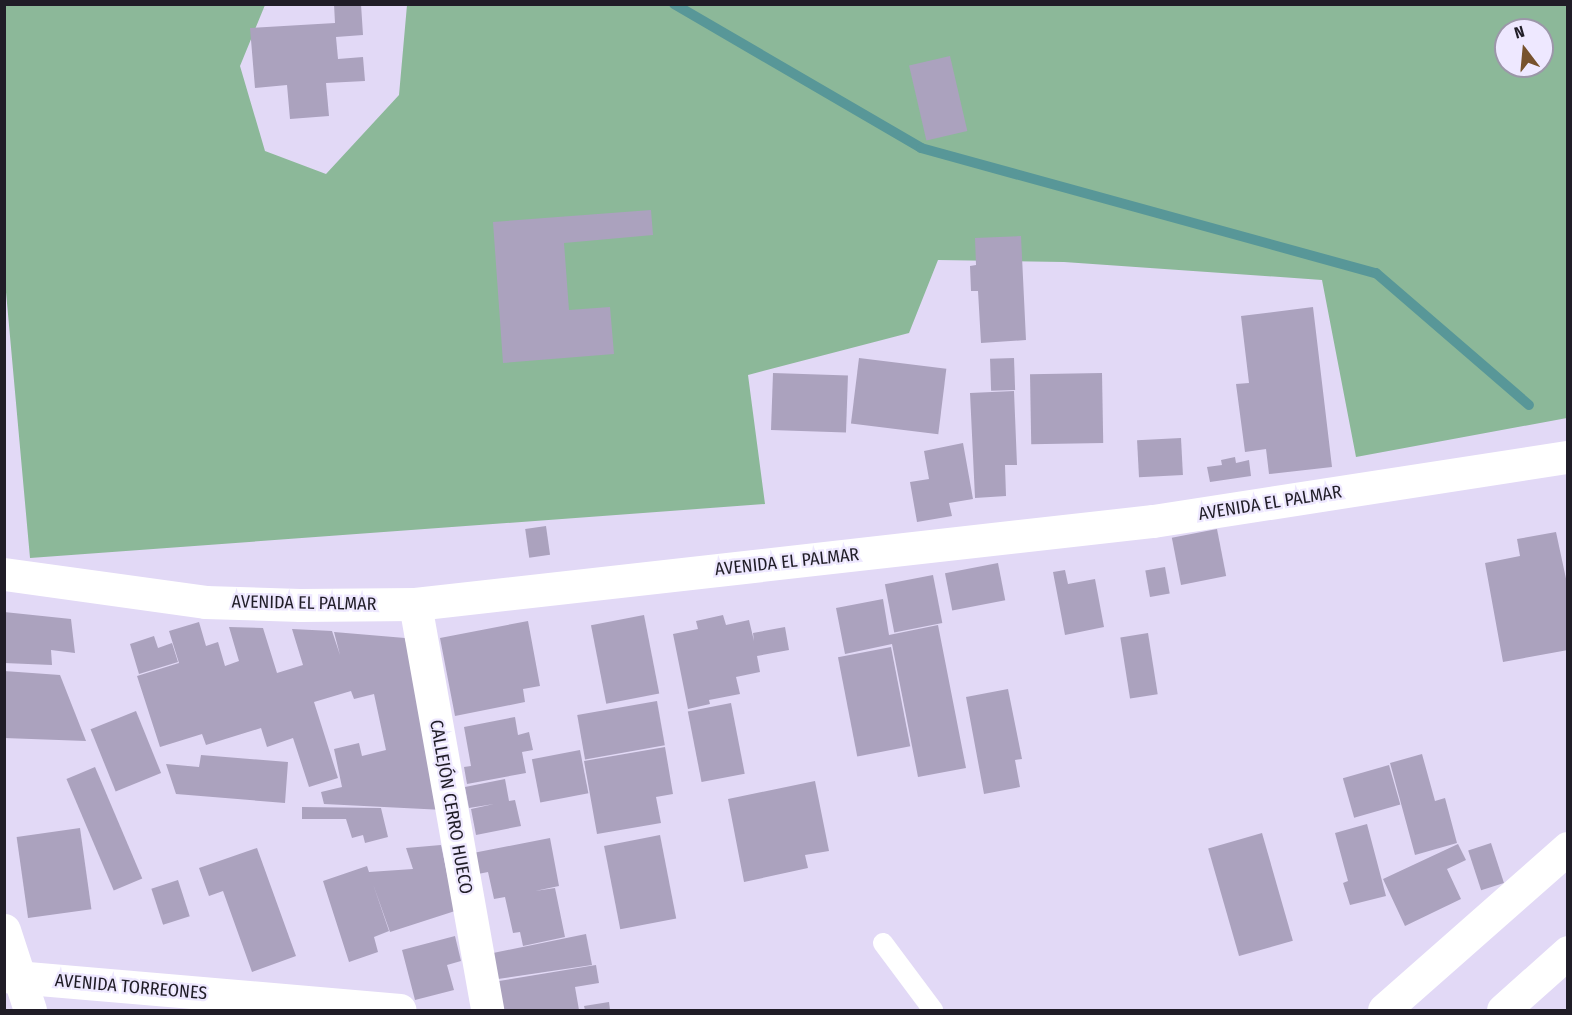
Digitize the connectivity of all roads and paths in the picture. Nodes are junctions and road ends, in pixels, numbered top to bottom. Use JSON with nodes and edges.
{"nodes":[{"id":1,"x":1568,"y":457,"type":"edge"},
{"id":2,"x":4,"y":574,"type":"edge"},
{"id":3,"x":415,"y":604,"type":"junction"},
{"id":4,"x":1568,"y":848,"type":"edge"},
{"id":5,"x":4,"y":930,"type":"edge"},
{"id":6,"x":883,"y":943,"type":"dead end"},
{"id":7,"x":1568,"y":952,"type":"edge"},
{"id":8,"x":12,"y":976,"type":"edge"},
{"id":9,"x":30,"y":1011,"type":"edge"},
{"id":10,"x":400,"y":1011,"type":"edge"},
{"id":11,"x":487,"y":1011,"type":"edge"},
{"id":12,"x":933,"y":1011,"type":"edge"},
{"id":13,"x":1384,"y":1011,"type":"edge"},
{"id":14,"x":1503,"y":1011,"type":"edge"}],
"edges":[{"from":1,"to":3,"type":"street","name":"AVENIDA EL PALMAR"},
{"from":2,"to":3,"type":"street","name":"AVENIDA EL PALMAR"},
{"from":3,"to":11,"type":"street","name":"CALLEJÓN CERRO HUECO"},
{"from":4,"to":13,"type":"street"},
{"from":5,"to":8,"type":"street"},
{"from":6,"to":12,"type":"lane"},
{"from":7,"to":14,"type":"street"},
{"from":8,"to":9,"type":"street"},
{"from":8,"to":10,"type":"street","name":"AVENIDA TORREONES"}]}
